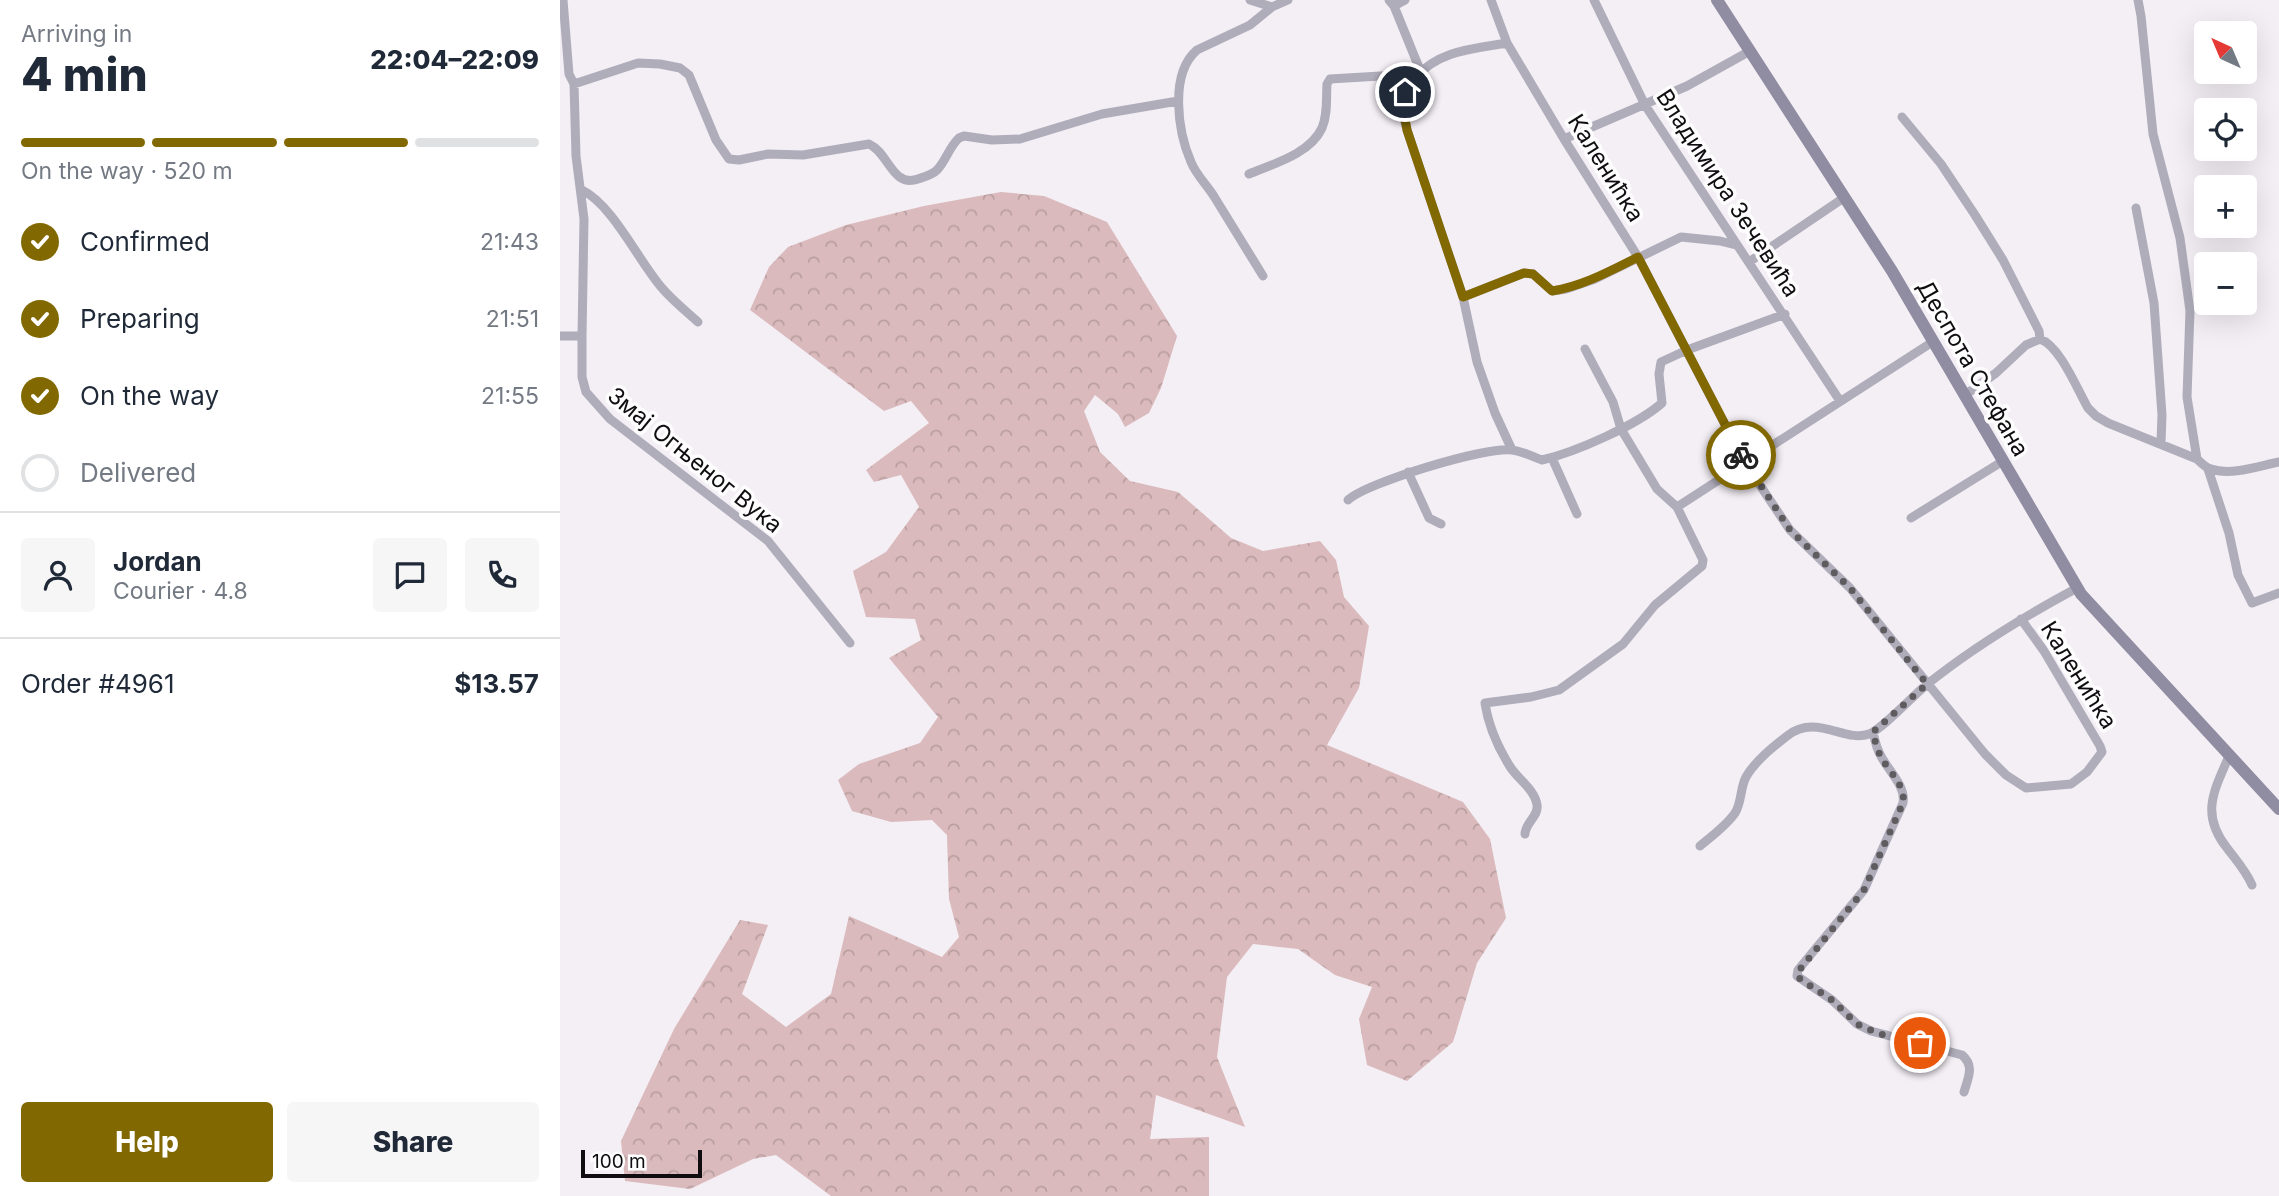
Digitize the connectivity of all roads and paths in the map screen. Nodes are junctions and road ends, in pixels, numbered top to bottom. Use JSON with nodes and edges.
{"nodes":[{"id":1,"x":563,"y":0,"type":"edge"},
{"id":2,"x":1250,"y":0,"type":"edge"},
{"id":3,"x":1288,"y":0,"type":"edge"},
{"id":4,"x":1405,"y":0,"type":"edge"},
{"id":5,"x":1491,"y":0,"type":"edge"},
{"id":6,"x":1594,"y":0,"type":"edge"},
{"id":7,"x":1717,"y":0,"type":"edge"},
{"id":8,"x":2138,"y":0,"type":"edge"},
{"id":9,"x":1391,"y":3,"type":"edge"},
{"id":10,"x":1272,"y":7,"type":"junction"},
{"id":11,"x":1507,"y":43,"type":"junction"},
{"id":12,"x":1750,"y":51,"type":"junction"},
{"id":13,"x":1419,"y":69,"type":"junction"},
{"id":14,"x":564,"y":74,"type":"edge"},
{"id":15,"x":575,"y":84,"type":"junction"},
{"id":16,"x":1178,"y":101,"type":"junction"},
{"id":17,"x":1645,"y":105,"type":"junction"},
{"id":18,"x":1902,"y":117,"type":"dead end"},
{"id":19,"x":1564,"y":139,"type":"junction"},
{"id":20,"x":1249,"y":174,"type":"dead end"},
{"id":21,"x":582,"y":190,"type":"junction"},
{"id":22,"x":1845,"y":197,"type":"junction"},
{"id":23,"x":2136,"y":208,"type":"dead end"},
{"id":24,"x":1736,"y":245,"type":"junction"},
{"id":25,"x":1638,"y":257,"type":"junction"},
{"id":26,"x":1749,"y":262,"type":"junction"},
{"id":27,"x":1263,"y":276,"type":"dead end"},
{"id":28,"x":1463,"y":297,"type":"junction"},
{"id":29,"x":1785,"y":314,"type":"junction"},
{"id":30,"x":698,"y":322,"type":"dead end"},
{"id":31,"x":560,"y":336,"type":"edge"},
{"id":32,"x":582,"y":336,"type":"junction"},
{"id":33,"x":2040,"y":339,"type":"junction"},
{"id":34,"x":1934,"y":341,"type":"junction"},
{"id":35,"x":1585,"y":349,"type":"dead end"},
{"id":36,"x":1687,"y":350,"type":"junction"},
{"id":37,"x":1965,"y":395,"type":"junction"},
{"id":38,"x":1840,"y":401,"type":"junction"},
{"id":39,"x":1621,"y":429,"type":"junction"},
{"id":40,"x":2161,"y":443,"type":"junction"},
{"id":41,"x":1512,"y":450,"type":"junction"},
{"id":42,"x":1552,"y":458,"type":"junction"},
{"id":43,"x":2197,"y":459,"type":"junction"},
{"id":44,"x":2003,"y":461,"type":"junction"},
{"id":45,"x":2279,"y":462,"type":"edge"},
{"id":46,"x":1745,"y":463,"type":"junction"},
{"id":47,"x":2208,"y":469,"type":"junction"},
{"id":48,"x":1408,"y":472,"type":"junction"},
{"id":49,"x":1348,"y":500,"type":"dead end"},
{"id":50,"x":1677,"y":507,"type":"junction"},
{"id":51,"x":1577,"y":514,"type":"dead end"},
{"id":52,"x":1911,"y":518,"type":"dead end"},
{"id":53,"x":1441,"y":524,"type":"dead end"},
{"id":54,"x":2077,"y":588,"type":"junction"},
{"id":55,"x":2279,"y":593,"type":"edge"},
{"id":56,"x":2021,"y":619,"type":"junction"},
{"id":57,"x":850,"y":643,"type":"dead end"},
{"id":58,"x":1927,"y":684,"type":"junction"},
{"id":59,"x":1873,"y":732,"type":"junction"},
{"id":60,"x":2229,"y":755,"type":"junction"},
{"id":61,"x":2279,"y":809,"type":"edge"},
{"id":62,"x":1525,"y":834,"type":"dead end"},
{"id":63,"x":1700,"y":846,"type":"dead end"},
{"id":64,"x":2252,"y":885,"type":"dead end"},
{"id":65,"x":1964,"y":1093,"type":"dead end"}],
"edges":[{"from":1,"to":14,"type":"street"},
{"from":2,"to":10,"type":"street"},
{"from":3,"to":10,"type":"street"},
{"from":4,"to":9,"type":"street"},
{"from":5,"to":11,"type":"street","name":"Каленићка"},
{"from":6,"to":17,"type":"street","name":"Владимира Зечевића"},
{"from":7,"to":12,"type":"main road","name":"Деспота Стефана"},
{"from":8,"to":43,"type":"street"},
{"from":9,"to":13,"type":"street"},
{"from":10,"to":16,"type":"street"},
{"from":11,"to":13,"type":"street"},
{"from":11,"to":19,"type":"street","name":"Каленићка"},
{"from":12,"to":17,"type":"street"},
{"from":12,"to":22,"type":"main road","name":"Деспота Стефана"},
{"from":13,"to":20,"type":"street"},
{"from":13,"to":28,"type":"street"},
{"from":14,"to":15,"type":"street"},
{"from":15,"to":16,"type":"street"},
{"from":15,"to":21,"type":"street","name":"Змај Огњеног Вука"},
{"from":16,"to":27,"type":"street"},
{"from":17,"to":19,"type":"street"},
{"from":17,"to":24,"type":"street","name":"Владимира Зечевића"},
{"from":18,"to":33,"type":"street"},
{"from":19,"to":25,"type":"street","name":"Каленићка"},
{"from":21,"to":30,"type":"street"},
{"from":21,"to":32,"type":"street","name":"Змај Огњеног Вука"},
{"from":22,"to":26,"type":"street"},
{"from":22,"to":34,"type":"main road","name":"Деспота Стефана"},
{"from":23,"to":40,"type":"street"},
{"from":24,"to":25,"type":"street"},
{"from":24,"to":26,"type":"street","name":"Владимира Зечевића"},
{"from":25,"to":28,"type":"street"},
{"from":25,"to":36,"type":"street","name":"Каленићка"},
{"from":26,"to":29,"type":"street","name":"Владимира Зечевића"},
{"from":28,"to":41,"type":"street"},
{"from":29,"to":36,"type":"street"},
{"from":29,"to":38,"type":"street","name":"Владимира Зечевића"},
{"from":31,"to":32,"type":"street"},
{"from":32,"to":57,"type":"street","name":"Змај Огњеног Вука"},
{"from":33,"to":37,"type":"street"},
{"from":33,"to":40,"type":"street"},
{"from":34,"to":37,"type":"main road","name":"Деспота Стефана"},
{"from":34,"to":38,"type":"street"},
{"from":35,"to":39,"type":"street"},
{"from":36,"to":39,"type":"street"},
{"from":36,"to":46,"type":"street","name":"Каленићка"},
{"from":37,"to":44,"type":"main road","name":"Деспота Стефана"},
{"from":38,"to":46,"type":"street"},
{"from":39,"to":42,"type":"street"},
{"from":39,"to":50,"type":"street"},
{"from":40,"to":43,"type":"street"},
{"from":41,"to":42,"type":"street"},
{"from":41,"to":48,"type":"street"},
{"from":42,"to":51,"type":"street"},
{"from":43,"to":47,"type":"street"},
{"from":44,"to":52,"type":"street"},
{"from":44,"to":54,"type":"main road","name":"Деспота Стефана"},
{"from":45,"to":47,"type":"street"},
{"from":46,"to":50,"type":"street"},
{"from":46,"to":58,"type":"street","name":"Каленићка"},
{"from":47,"to":55,"type":"street"},
{"from":48,"to":49,"type":"street"},
{"from":48,"to":53,"type":"street"},
{"from":50,"to":62,"type":"street"},
{"from":54,"to":56,"type":"street"},
{"from":54,"to":60,"type":"main road","name":"Деспота Стефана"},
{"from":56,"to":58,"type":"street"},
{"from":56,"to":58,"type":"street","name":"Каленићка"},
{"from":58,"to":59,"type":"street"},
{"from":59,"to":63,"type":"street"},
{"from":59,"to":65,"type":"street"},
{"from":60,"to":61,"type":"main road","name":"Деспота Стефана"},
{"from":60,"to":64,"type":"street"}]}
